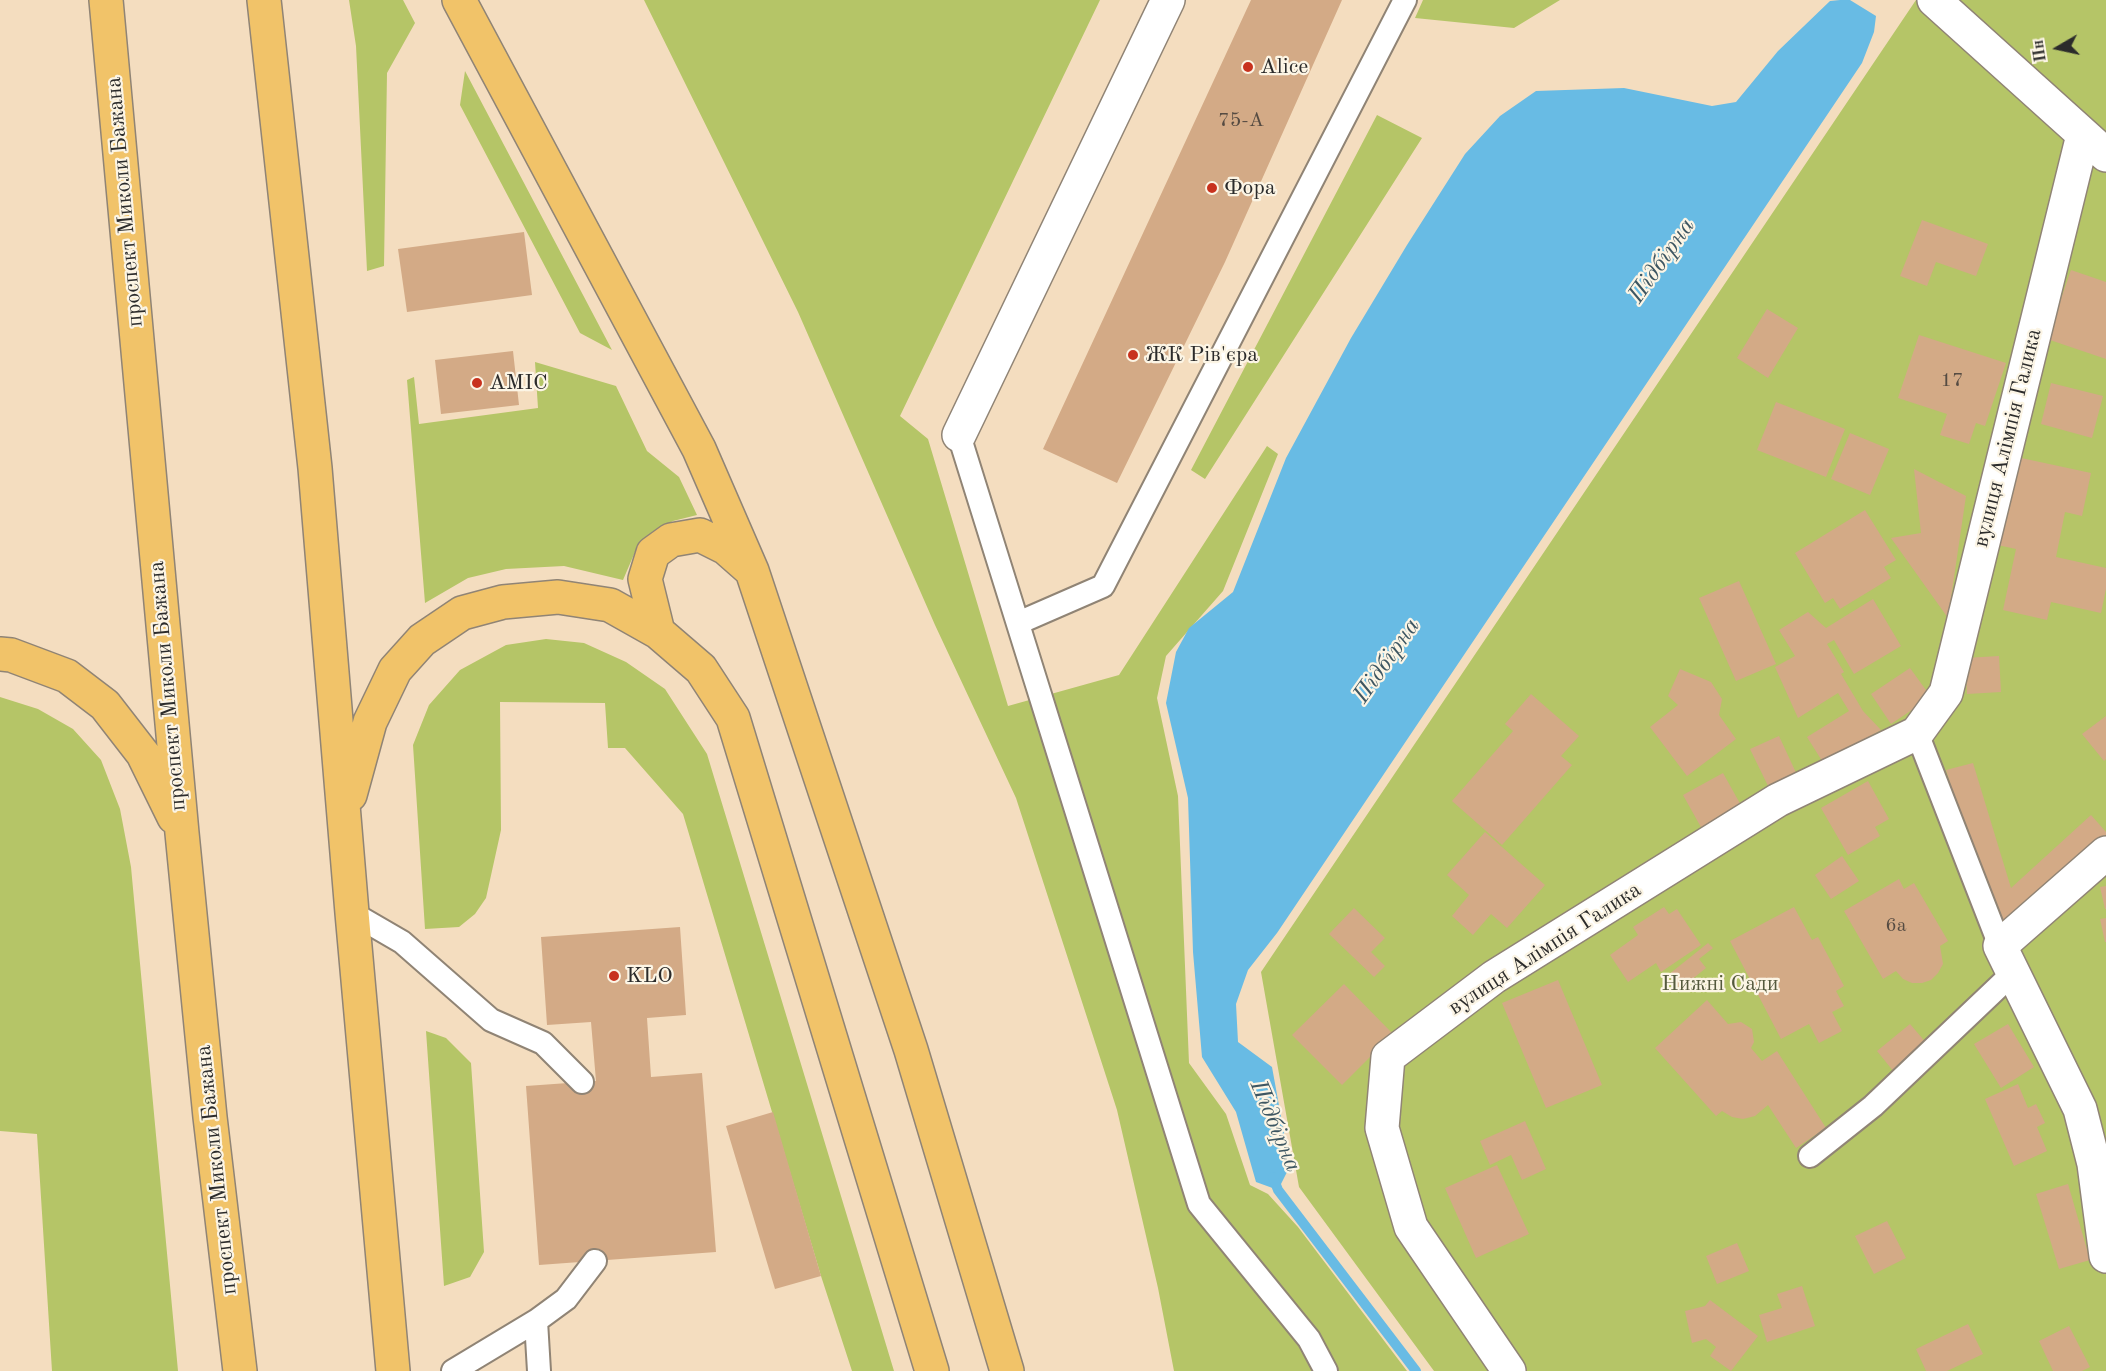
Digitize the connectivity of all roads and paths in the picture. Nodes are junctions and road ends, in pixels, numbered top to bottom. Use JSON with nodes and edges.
{"nodes":[{"id":1,"x":106,"y":0,"type":"edge"},
{"id":2,"x":264,"y":0,"type":"edge"},
{"id":3,"x":459,"y":0,"type":"edge"},
{"id":4,"x":1168,"y":0,"type":"edge"},
{"id":5,"x":1405,"y":0,"type":"edge"},
{"id":6,"x":1934,"y":0,"type":"edge"},
{"id":7,"x":2094,"y":145,"type":"edge"},
{"id":8,"x":959,"y":435,"type":"joint"},
{"id":9,"x":752,"y":571,"type":"junction"},
{"id":10,"x":1018,"y":624,"type":"junction"},
{"id":11,"x":658,"y":632,"type":"junction"},
{"id":12,"x":0,"y":654,"type":"edge"},
{"id":13,"x":1917,"y":733,"type":"junction"},
{"id":14,"x":345,"y":817,"type":"junction"},
{"id":15,"x":182,"y":834,"type":"junction"},
{"id":16,"x":2106,"y":853,"type":"edge"},
{"id":17,"x":352,"y":913,"type":"junction"},
{"id":18,"x":2006,"y":960,"type":"junction"},
{"id":19,"x":582,"y":1082,"type":"dead end"},
{"id":20,"x":1810,"y":1156,"type":"dead end"},
{"id":21,"x":2106,"y":1256,"type":"edge"},
{"id":22,"x":595,"y":1261,"type":"dead end"},
{"id":23,"x":536,"y":1321,"type":"junction"},
{"id":24,"x":240,"y":1371,"type":"edge"},
{"id":25,"x":393,"y":1371,"type":"edge"},
{"id":26,"x":453,"y":1371,"type":"edge"},
{"id":27,"x":539,"y":1371,"type":"edge"},
{"id":28,"x":932,"y":1371,"type":"edge"},
{"id":29,"x":1006,"y":1371,"type":"edge"},
{"id":30,"x":1326,"y":1371,"type":"edge"},
{"id":31,"x":1509,"y":1371,"type":"edge"}],
"edges":[{"from":1,"to":15,"type":"highway","name":"проспект Миколи Бажана"},
{"from":2,"to":14,"type":"highway"},
{"from":3,"to":9,"type":"highway"},
{"from":4,"to":8,"type":"street"},
{"from":5,"to":10,"type":"lane"},
{"from":6,"to":7,"type":"street","name":"вулиця Алімпія Галика"},
{"from":7,"to":13,"type":"street","name":"вулиця Алімпія Галика"},
{"from":8,"to":10,"type":"lane"},
{"from":9,"to":11,"type":"highway"},
{"from":9,"to":29,"type":"highway"},
{"from":10,"to":30,"type":"lane"},
{"from":11,"to":14,"type":"highway"},
{"from":11,"to":28,"type":"highway"},
{"from":12,"to":15,"type":"highway"},
{"from":13,"to":18,"type":"lane"},
{"from":13,"to":31,"type":"street","name":"вулиця Алімпія Галика"},
{"from":14,"to":17,"type":"highway"},
{"from":15,"to":24,"type":"highway","name":"проспект Миколи Бажана"},
{"from":16,"to":18,"type":"street"},
{"from":17,"to":19,"type":"lane"},
{"from":17,"to":25,"type":"highway"},
{"from":18,"to":20,"type":"lane"},
{"from":18,"to":21,"type":"street"},
{"from":22,"to":23,"type":"lane"},
{"from":23,"to":26,"type":"lane"},
{"from":23,"to":27,"type":"lane"}]}
